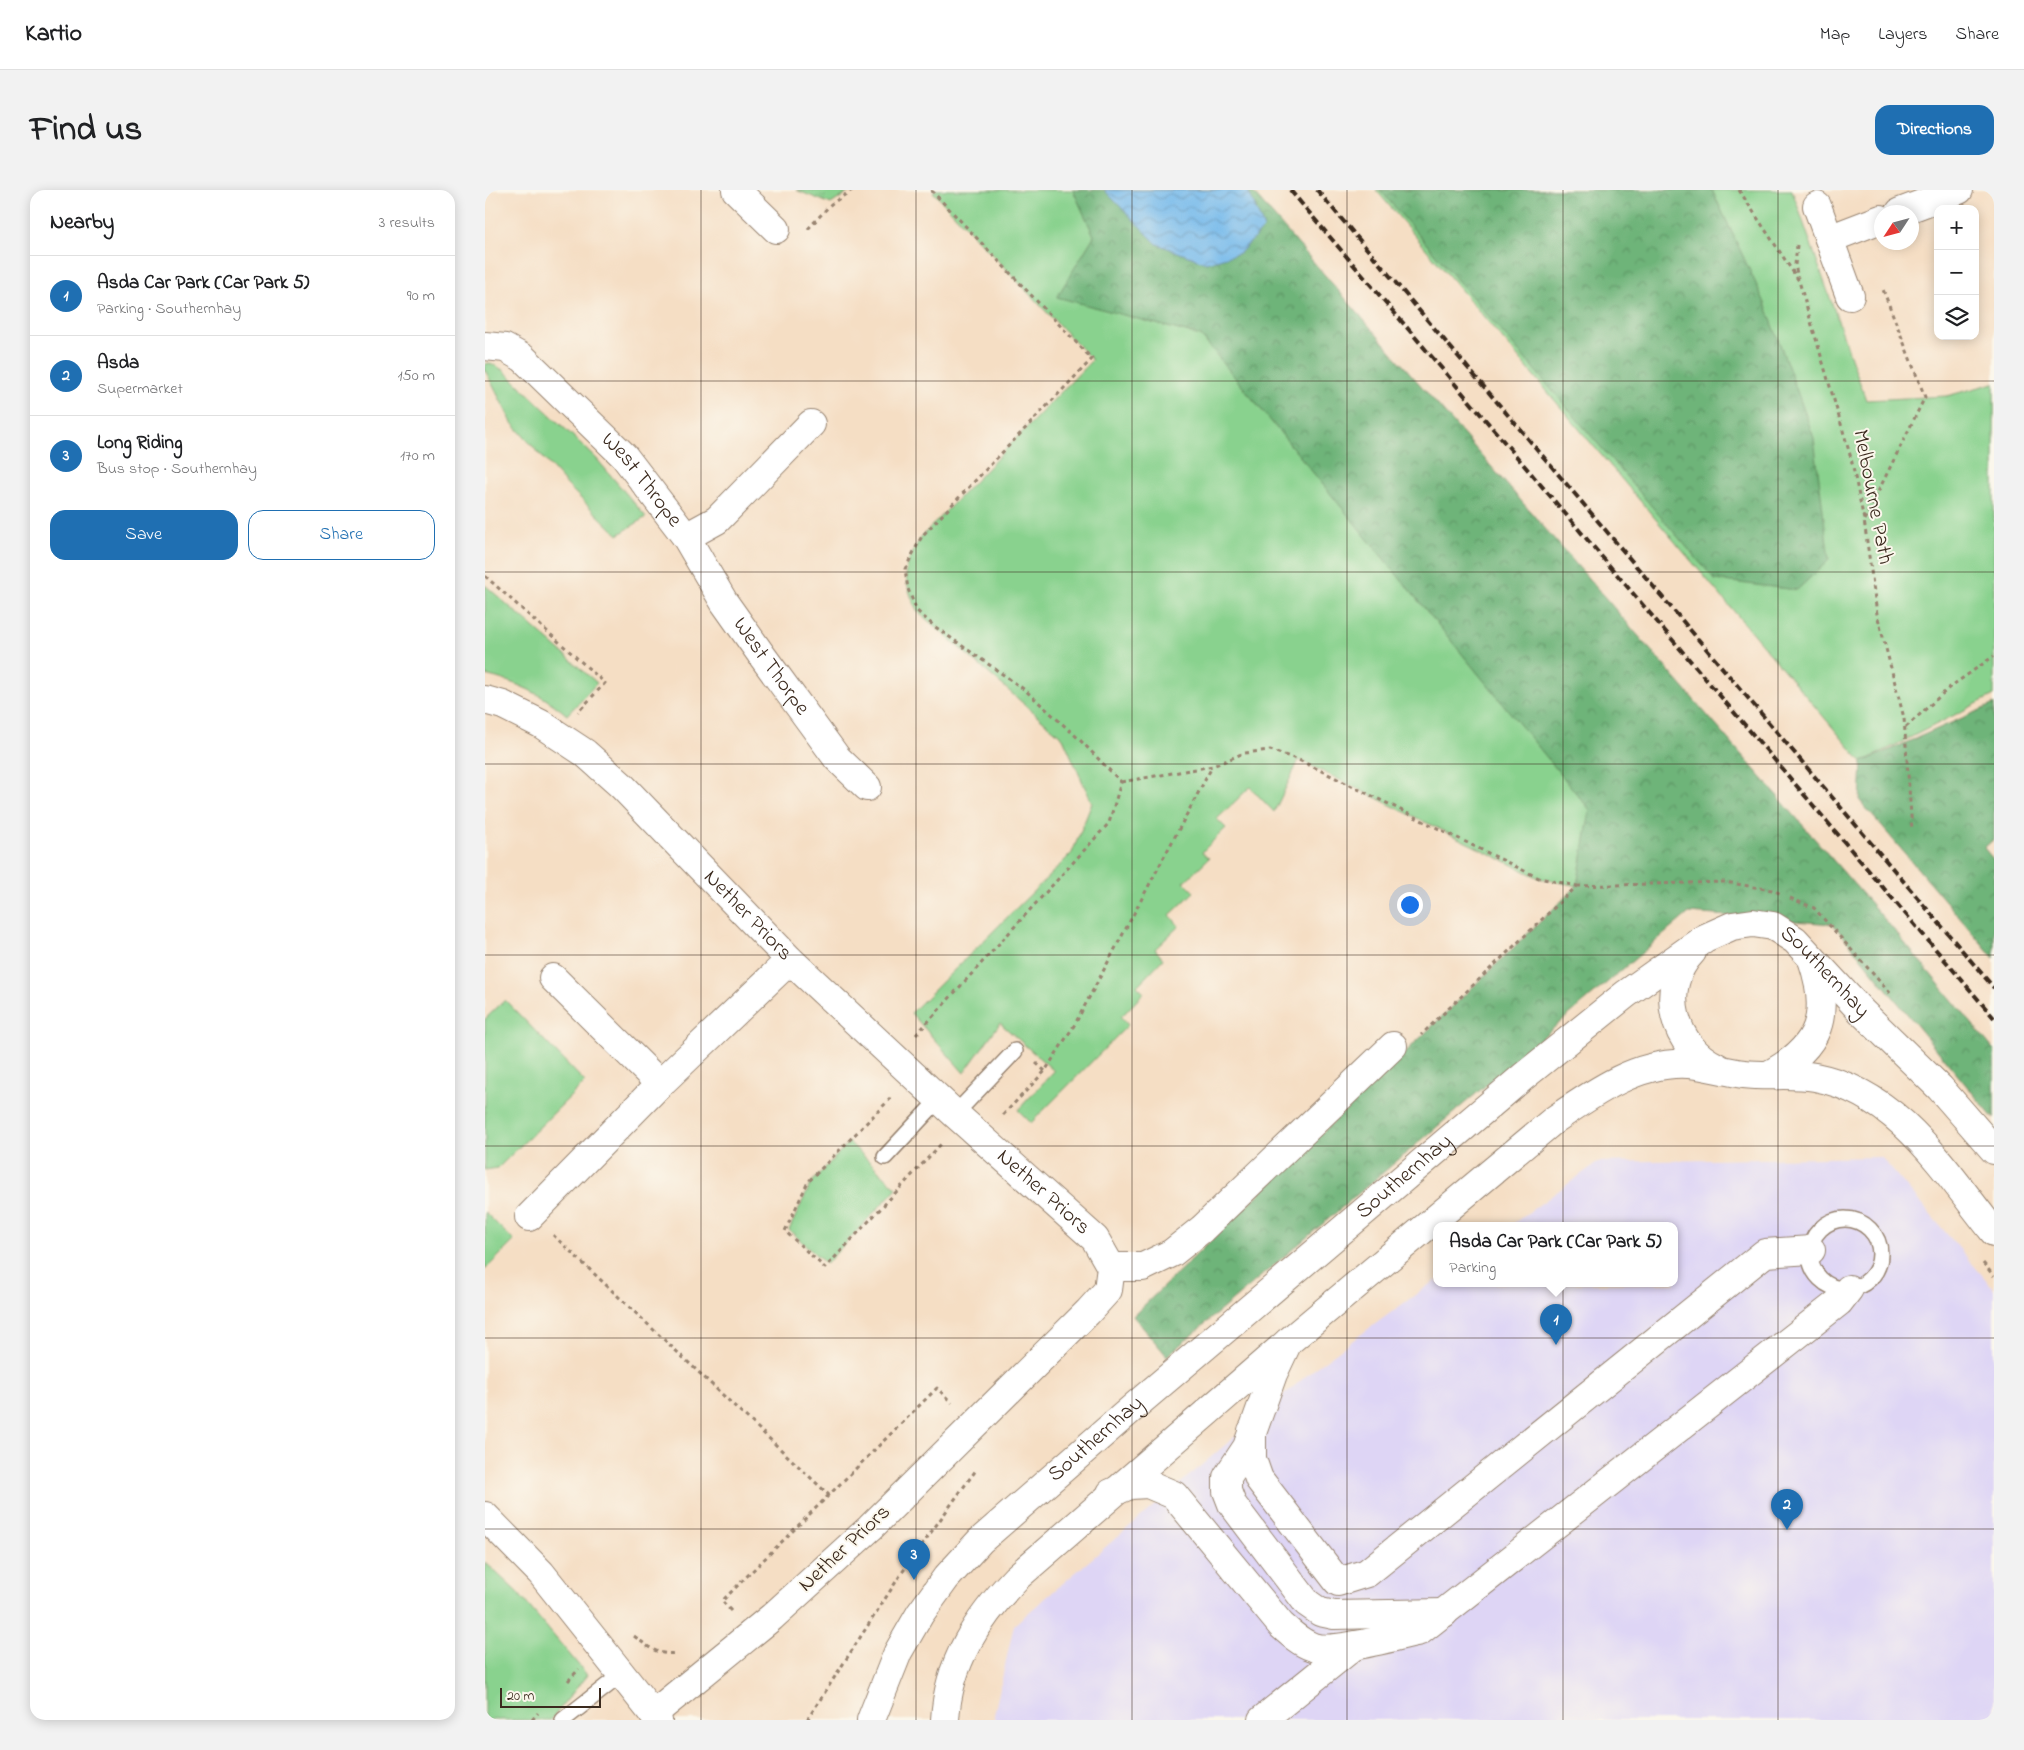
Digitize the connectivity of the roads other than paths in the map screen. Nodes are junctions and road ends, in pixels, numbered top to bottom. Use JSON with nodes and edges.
{"nodes":[{"id":1,"x":736,"y":190,"type":"edge"},
{"id":2,"x":1959,"y":190,"type":"edge"},
{"id":3,"x":1919,"y":205,"type":"edge"},
{"id":4,"x":1817,"y":206,"type":"dead end"},
{"id":5,"x":1874,"y":222,"type":"edge"},
{"id":6,"x":776,"y":229,"type":"dead end"},
{"id":7,"x":1829,"y":239,"type":"junction"},
{"id":8,"x":1851,"y":296,"type":"dead end"},
{"id":9,"x":485,"y":346,"type":"edge"},
{"id":10,"x":811,"y":424,"type":"dead end"},
{"id":11,"x":686,"y":538,"type":"junction"},
{"id":12,"x":485,"y":700,"type":"edge"},
{"id":13,"x":867,"y":787,"type":"dead end"},
{"id":14,"x":1705,"y":938,"type":"junction"},
{"id":15,"x":1812,"y":958,"type":"junction"},
{"id":16,"x":790,"y":960,"type":"junction"},
{"id":17,"x":553,"y":978,"type":"dead end"},
{"id":18,"x":1393,"y":1046,"type":"dead end"},
{"id":19,"x":1015,"y":1051,"type":"dead end"},
{"id":20,"x":1721,"y":1069,"type":"junction"},
{"id":21,"x":1768,"y":1075,"type":"junction"},
{"id":22,"x":659,"y":1084,"type":"junction"},
{"id":23,"x":952,"y":1113,"type":"junction"},
{"id":24,"x":1994,"y":1150,"type":"edge"},
{"id":25,"x":885,"y":1157,"type":"dead end"},
{"id":26,"x":538,"y":1224,"type":"road end"},
{"id":27,"x":1994,"y":1232,"type":"edge"},
{"id":28,"x":1811,"y":1250,"type":"junction"},
{"id":29,"x":1111,"y":1267,"type":"junction"},
{"id":30,"x":1849,"y":1289,"type":"junction"},
{"id":31,"x":1287,"y":1342,"type":"junction"},
{"id":32,"x":1252,"y":1431,"type":"junction"},
{"id":33,"x":1111,"y":1493,"type":"junction"},
{"id":34,"x":485,"y":1516,"type":"edge"},
{"id":35,"x":1444,"y":1613,"type":"junction"},
{"id":36,"x":1356,"y":1644,"type":"junction"},
{"id":37,"x":622,"y":1674,"type":"junction"},
{"id":38,"x":655,"y":1717,"type":"edge"},
{"id":39,"x":563,"y":1720,"type":"edge"},
{"id":40,"x":871,"y":1720,"type":"edge"},
{"id":41,"x":945,"y":1720,"type":"edge"},
{"id":42,"x":1262,"y":1720,"type":"edge"}],
"edges":[{"from":1,"to":6,"type":"street"},
{"from":2,"to":3,"type":"street"},
{"from":4,"to":7,"type":"street"},
{"from":5,"to":7,"type":"street"},
{"from":7,"to":8,"type":"street"},
{"from":9,"to":11,"type":"street","name":"West Thrope"},
{"from":10,"to":11,"type":"street","name":"West Thrope"},
{"from":11,"to":13,"type":"street","name":"West Thorpe"},
{"from":12,"to":16,"type":"street","name":"Nether Priors"},
{"from":14,"to":15,"type":"street","name":"Southernhay"},
{"from":14,"to":20,"type":"street"},
{"from":14,"to":40,"type":"street","name":"Southernhay"},
{"from":15,"to":21,"type":"street"},
{"from":15,"to":24,"type":"street","name":"Southernhay"},
{"from":16,"to":22,"type":"street"},
{"from":16,"to":23,"type":"street","name":"Nether Priors"},
{"from":17,"to":22,"type":"street"},
{"from":18,"to":29,"type":"street"},
{"from":19,"to":23,"type":"lane"},
{"from":20,"to":21,"type":"street"},
{"from":20,"to":31,"type":"street"},
{"from":21,"to":27,"type":"street"},
{"from":22,"to":26,"type":"street"},
{"from":23,"to":25,"type":"lane"},
{"from":23,"to":29,"type":"street","name":"Nether Priors"},
{"from":28,"to":30,"type":"lane"},
{"from":28,"to":30,"type":"lane"},
{"from":28,"to":32,"type":"street"},
{"from":29,"to":38,"type":"street","name":"Nether Priors"},
{"from":30,"to":35,"type":"street"},
{"from":31,"to":32,"type":"street"},
{"from":31,"to":33,"type":"street"},
{"from":32,"to":35,"type":"street"},
{"from":33,"to":36,"type":"street"},
{"from":33,"to":41,"type":"street"},
{"from":34,"to":37,"type":"street"},
{"from":35,"to":36,"type":"street"},
{"from":36,"to":42,"type":"street"},
{"from":37,"to":38,"type":"street"},
{"from":37,"to":39,"type":"lane"}]}
